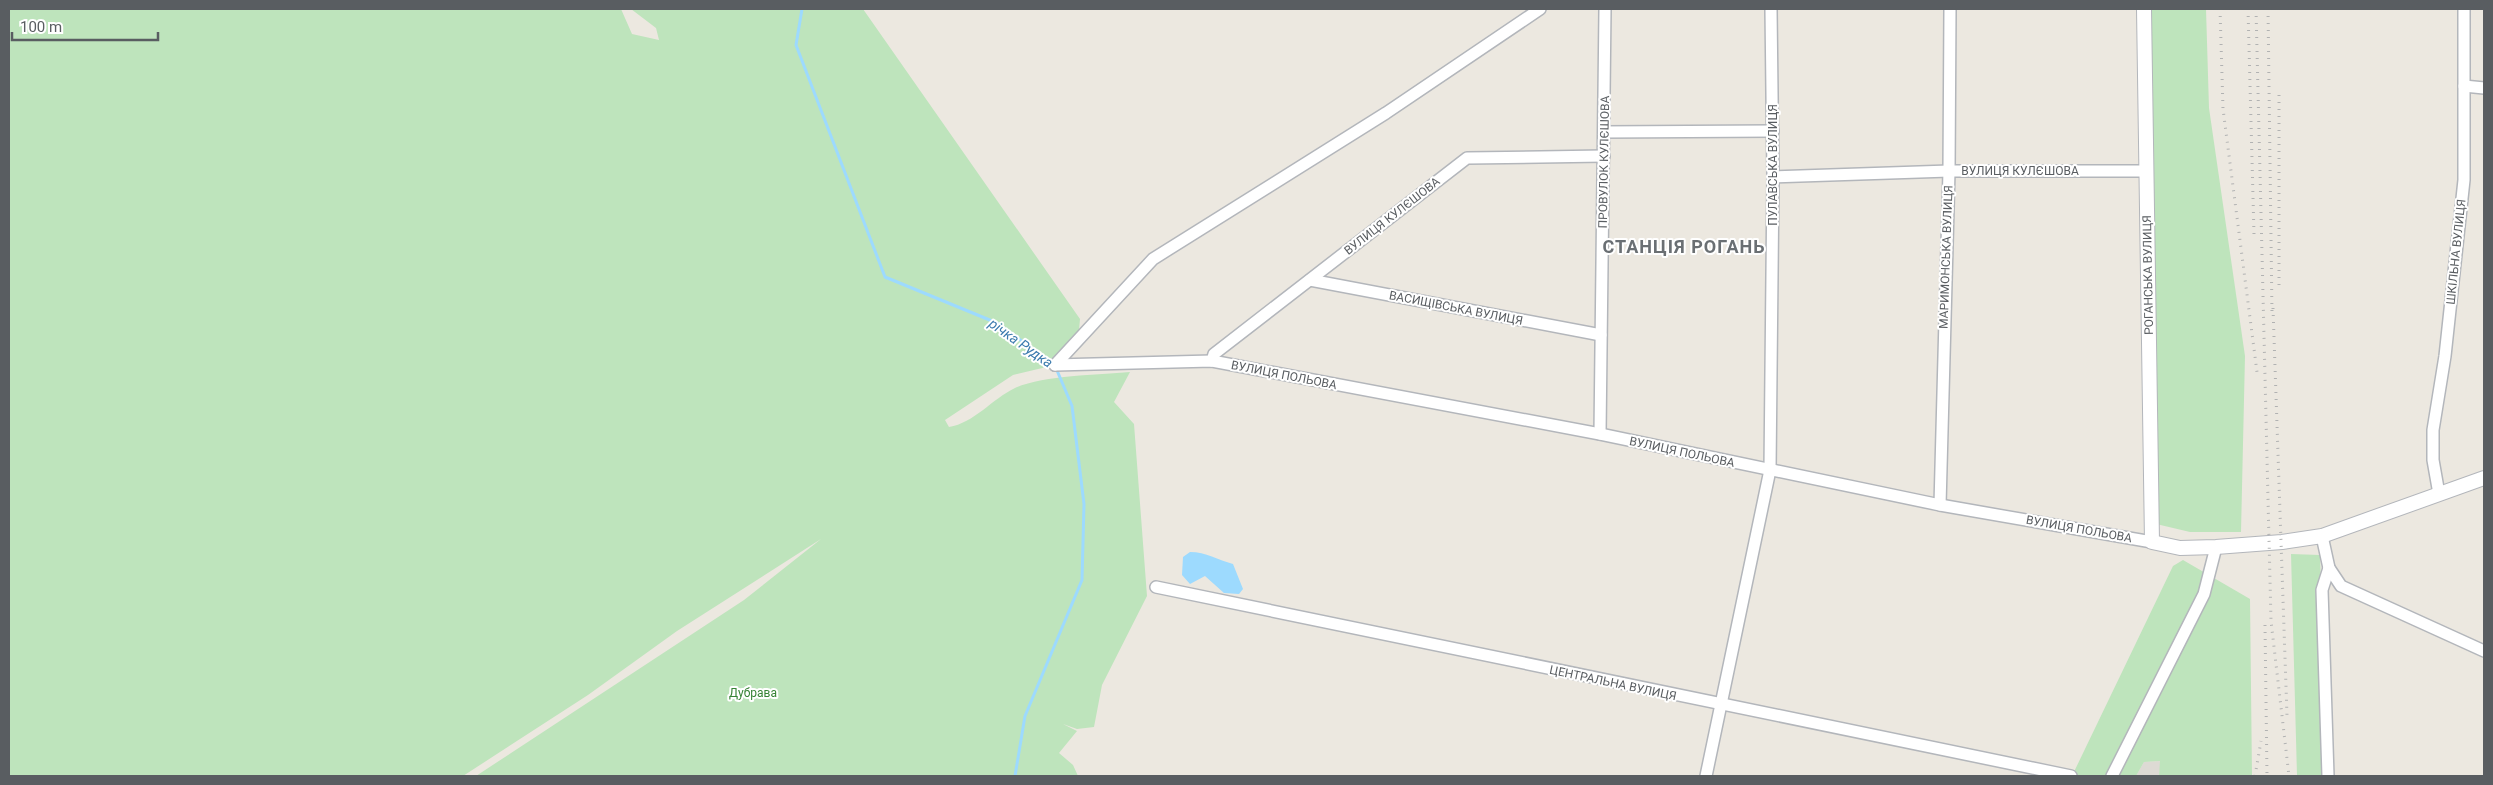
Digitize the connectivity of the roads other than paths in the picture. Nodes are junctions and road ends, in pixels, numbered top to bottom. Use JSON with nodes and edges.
{"nodes":[{"id":1,"x":1540,"y":9,"type":"edge"},
{"id":2,"x":1605,"y":9,"type":"edge"},
{"id":3,"x":1771,"y":9,"type":"edge"},
{"id":4,"x":1950,"y":9,"type":"edge"},
{"id":5,"x":2144,"y":9,"type":"edge"},
{"id":6,"x":2464,"y":9,"type":"edge"},
{"id":7,"x":2464,"y":86,"type":"junction"},
{"id":8,"x":2484,"y":88,"type":"edge"},
{"id":9,"x":1773,"y":131,"type":"junction"},
{"id":10,"x":1604,"y":132,"type":"junction"},
{"id":11,"x":1604,"y":156,"type":"junction"},
{"id":12,"x":1949,"y":171,"type":"junction"},
{"id":13,"x":2147,"y":171,"type":"junction"},
{"id":14,"x":1773,"y":177,"type":"junction"},
{"id":15,"x":1310,"y":280,"type":"junction"},
{"id":16,"x":1601,"y":335,"type":"junction"},
{"id":17,"x":1212,"y":361,"type":"junction"},
{"id":18,"x":1600,"y":434,"type":"junction"},
{"id":19,"x":1770,"y":470,"type":"junction"},
{"id":20,"x":2484,"y":478,"type":"edge"},
{"id":21,"x":2439,"y":494,"type":"junction"},
{"id":22,"x":1940,"y":505,"type":"junction"},
{"id":23,"x":2322,"y":536,"type":"junction"},
{"id":24,"x":2152,"y":542,"type":"junction"},
{"id":25,"x":2216,"y":547,"type":"junction"},
{"id":26,"x":2329,"y":568,"type":"junction"},
{"id":27,"x":1156,"y":587,"type":"dead end"},
{"id":28,"x":2484,"y":651,"type":"edge"},
{"id":29,"x":1719,"y":705,"type":"junction"},
{"id":30,"x":1706,"y":776,"type":"edge"},
{"id":31,"x":2071,"y":776,"type":"edge"},
{"id":32,"x":2112,"y":776,"type":"edge"},
{"id":33,"x":2328,"y":776,"type":"edge"}],
"edges":[{"from":1,"to":17,"type":"street","name":"ВУЛИЦЯ ПОЛЬОВА"},
{"from":2,"to":10,"type":"street","name":"ПРОВУЛОК КУЛЄШОВА"},
{"from":3,"to":9,"type":"street","name":"ПУЛАВСЬКА ВУЛИЦЯ"},
{"from":4,"to":12,"type":"street","name":"МАРИМОНСЬКА ВУЛИЦЯ"},
{"from":5,"to":13,"type":"street","name":"РОГАНСЬКА ВУЛИЦЯ"},
{"from":6,"to":7,"type":"street","name":"ШКІЛЬНА ВУЛИЦЯ"},
{"from":7,"to":8,"type":"street"},
{"from":7,"to":21,"type":"street","name":"ШКІЛЬНА ВУЛИЦЯ"},
{"from":9,"to":10,"type":"street"},
{"from":9,"to":14,"type":"street","name":"ПУЛАВСЬКА ВУЛИЦЯ"},
{"from":10,"to":11,"type":"street","name":"ПРОВУЛОК КУЛЄШОВА"},
{"from":11,"to":15,"type":"street","name":"ВУЛИЦЯ КУЛЄШОВА"},
{"from":11,"to":16,"type":"street","name":"ПРОВУЛОК КУЛЄШОВА"},
{"from":12,"to":13,"type":"street","name":"ВУЛИЦЯ КУЛЄШОВА"},
{"from":12,"to":14,"type":"street","name":"ВУЛИЦЯ КУЛЄШОВА"},
{"from":12,"to":22,"type":"street","name":"МАРИМОНСЬКА ВУЛИЦЯ"},
{"from":13,"to":24,"type":"street","name":"РОГАНСЬКА ВУЛИЦЯ"},
{"from":14,"to":19,"type":"street","name":"ПУЛАВСЬКА ВУЛИЦЯ"},
{"from":15,"to":16,"type":"street","name":"ВАСИЩІВСЬКА ВУЛИЦЯ"},
{"from":15,"to":17,"type":"street","name":"ВУЛИЦЯ КУЛЄШОВА"},
{"from":16,"to":18,"type":"street","name":"ПРОВУЛОК КУЛЄШОВА"},
{"from":17,"to":18,"type":"street","name":"ВУЛИЦЯ ПОЛЬОВА"},
{"from":18,"to":19,"type":"street","name":"ВУЛИЦЯ ПОЛЬОВА"},
{"from":19,"to":22,"type":"street","name":"ВУЛИЦЯ ПОЛЬОВА"},
{"from":19,"to":29,"type":"street","name":"ПУЛАВСЬКА ВУЛИЦЯ"},
{"from":20,"to":21,"type":"street"},
{"from":21,"to":23,"type":"street"},
{"from":22,"to":24,"type":"street","name":"ВУЛИЦЯ ПОЛЬОВА"},
{"from":23,"to":25,"type":"street"},
{"from":23,"to":26,"type":"street"},
{"from":24,"to":25,"type":"street"},
{"from":25,"to":32,"type":"street"},
{"from":26,"to":28,"type":"street"},
{"from":26,"to":33,"type":"street"},
{"from":27,"to":29,"type":"street","name":"ЦЕНТРАЛЬНА ВУЛИЦЯ"},
{"from":29,"to":30,"type":"street","name":"ПУЛАВСЬКА ВУЛИЦЯ"},
{"from":29,"to":31,"type":"street","name":"ЦЕНТРАЛЬНА ВУЛИЦЯ"}]}
